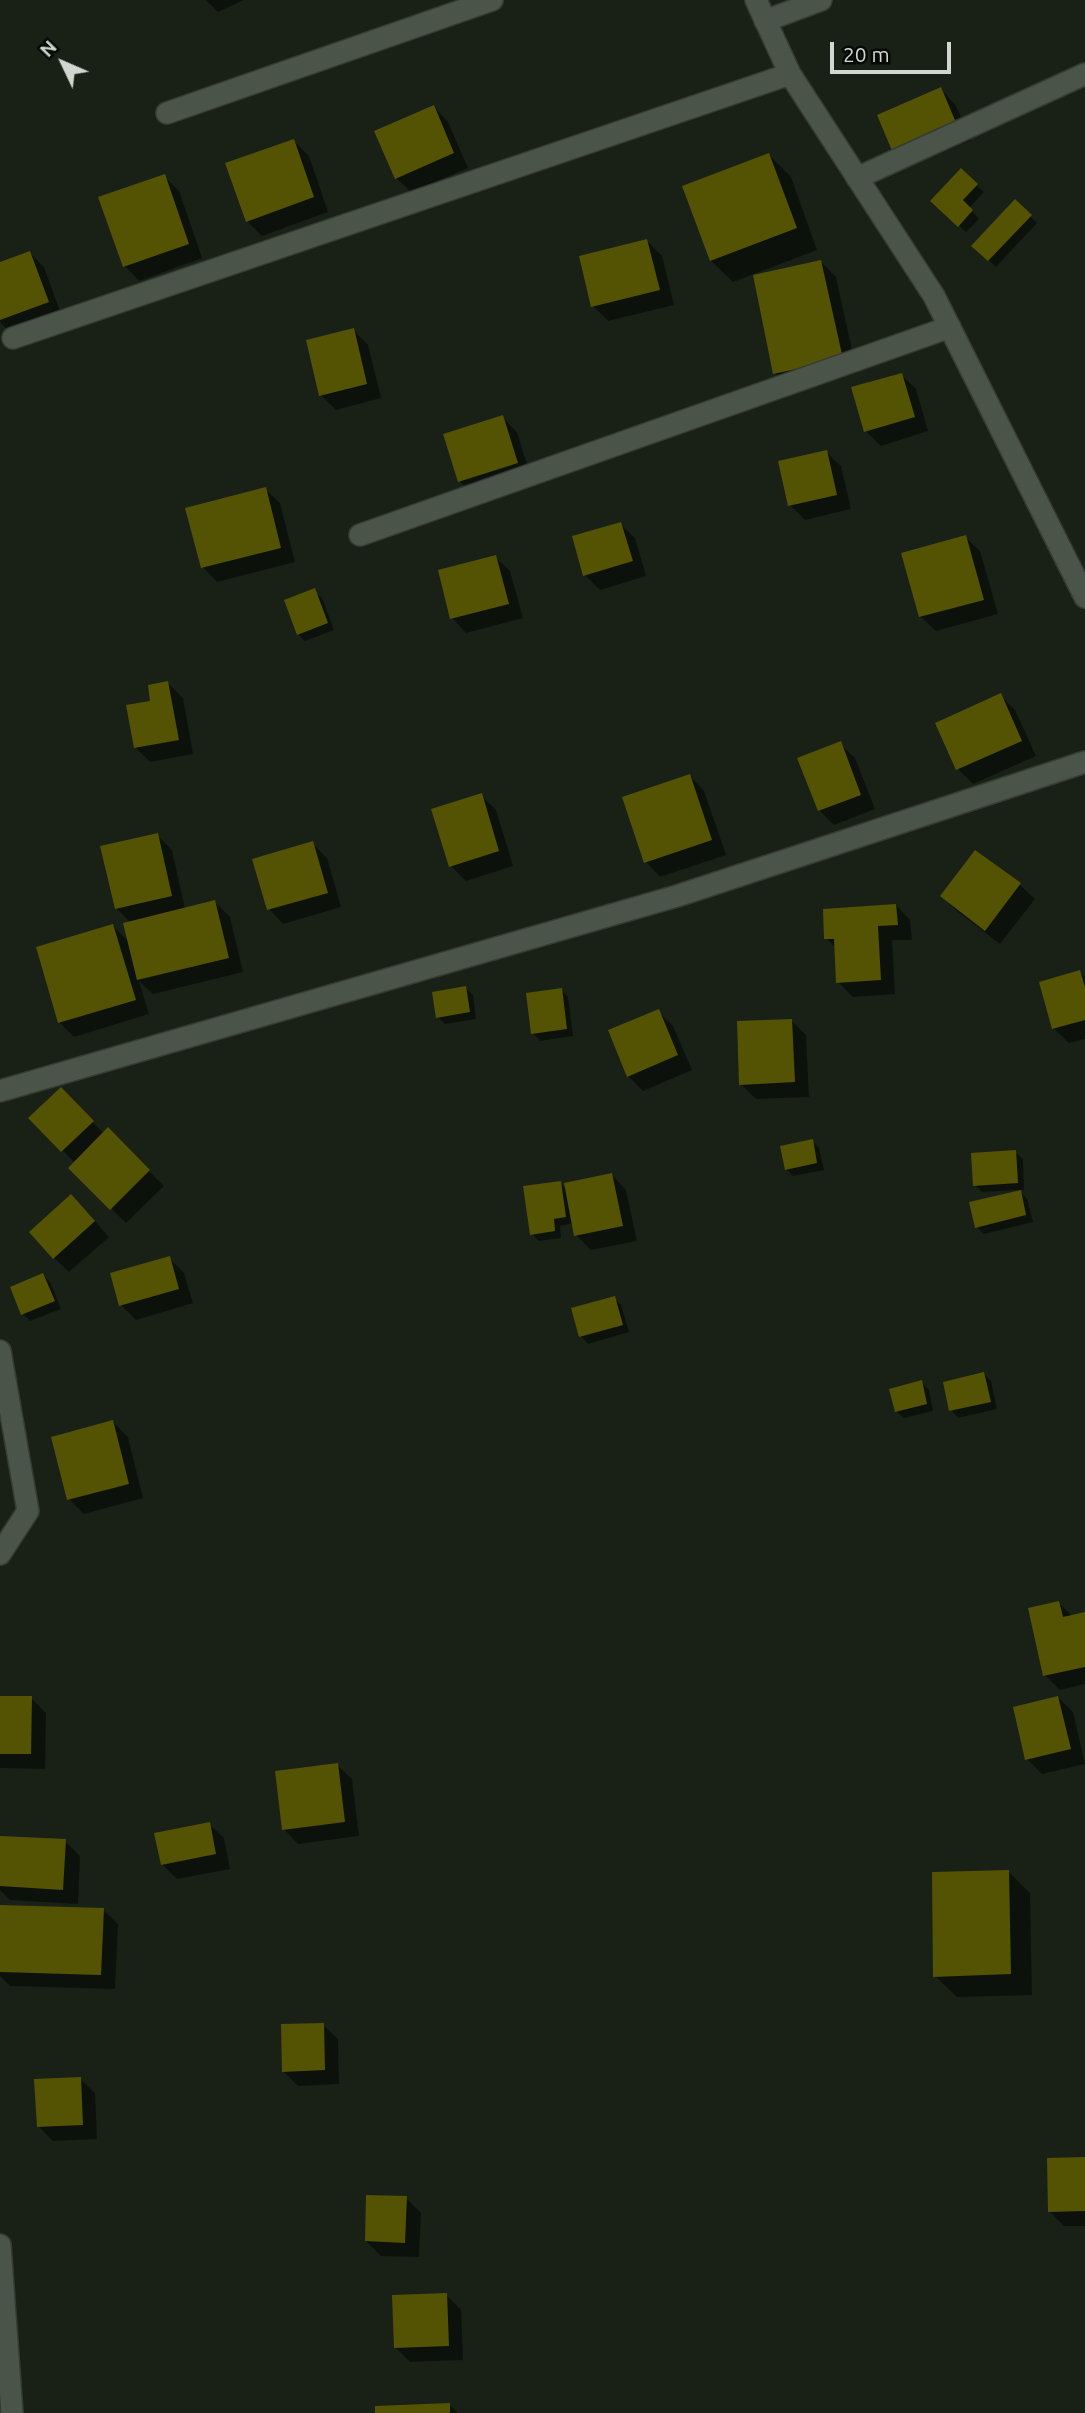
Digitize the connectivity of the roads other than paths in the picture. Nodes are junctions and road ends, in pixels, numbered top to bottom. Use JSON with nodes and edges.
{"nodes":[{"id":1,"x":492,"y":0,"type":"edge"},
{"id":2,"x":756,"y":0,"type":"edge"},
{"id":3,"x":821,"y":0,"type":"edge"},
{"id":4,"x":765,"y":21,"type":"junction"},
{"id":5,"x":790,"y":74,"type":"junction"},
{"id":6,"x":1085,"y":74,"type":"edge"},
{"id":7,"x":167,"y":113,"type":"dead end"},
{"id":8,"x":857,"y":178,"type":"junction"},
{"id":9,"x":950,"y":327,"type":"junction"},
{"id":10,"x":13,"y":338,"type":"dead end"},
{"id":11,"x":360,"y":535,"type":"dead end"},
{"id":12,"x":1085,"y":597,"type":"edge"},
{"id":13,"x":1085,"y":762,"type":"edge"},
{"id":14,"x":0,"y":1091,"type":"edge"},
{"id":15,"x":0,"y":1351,"type":"edge"},
{"id":16,"x":0,"y":1554,"type":"edge"},
{"id":17,"x":0,"y":2245,"type":"edge"},
{"id":18,"x":12,"y":2413,"type":"edge"}],
"edges":[{"from":1,"to":7,"type":"street"},
{"from":2,"to":4,"type":"street"},
{"from":3,"to":4,"type":"street"},
{"from":4,"to":5,"type":"street"},
{"from":5,"to":8,"type":"street"},
{"from":5,"to":10,"type":"street"},
{"from":6,"to":8,"type":"street"},
{"from":8,"to":9,"type":"street"},
{"from":9,"to":11,"type":"street"},
{"from":9,"to":12,"type":"street"},
{"from":13,"to":14,"type":"street"},
{"from":15,"to":16,"type":"street"},
{"from":17,"to":18,"type":"street"}]}
